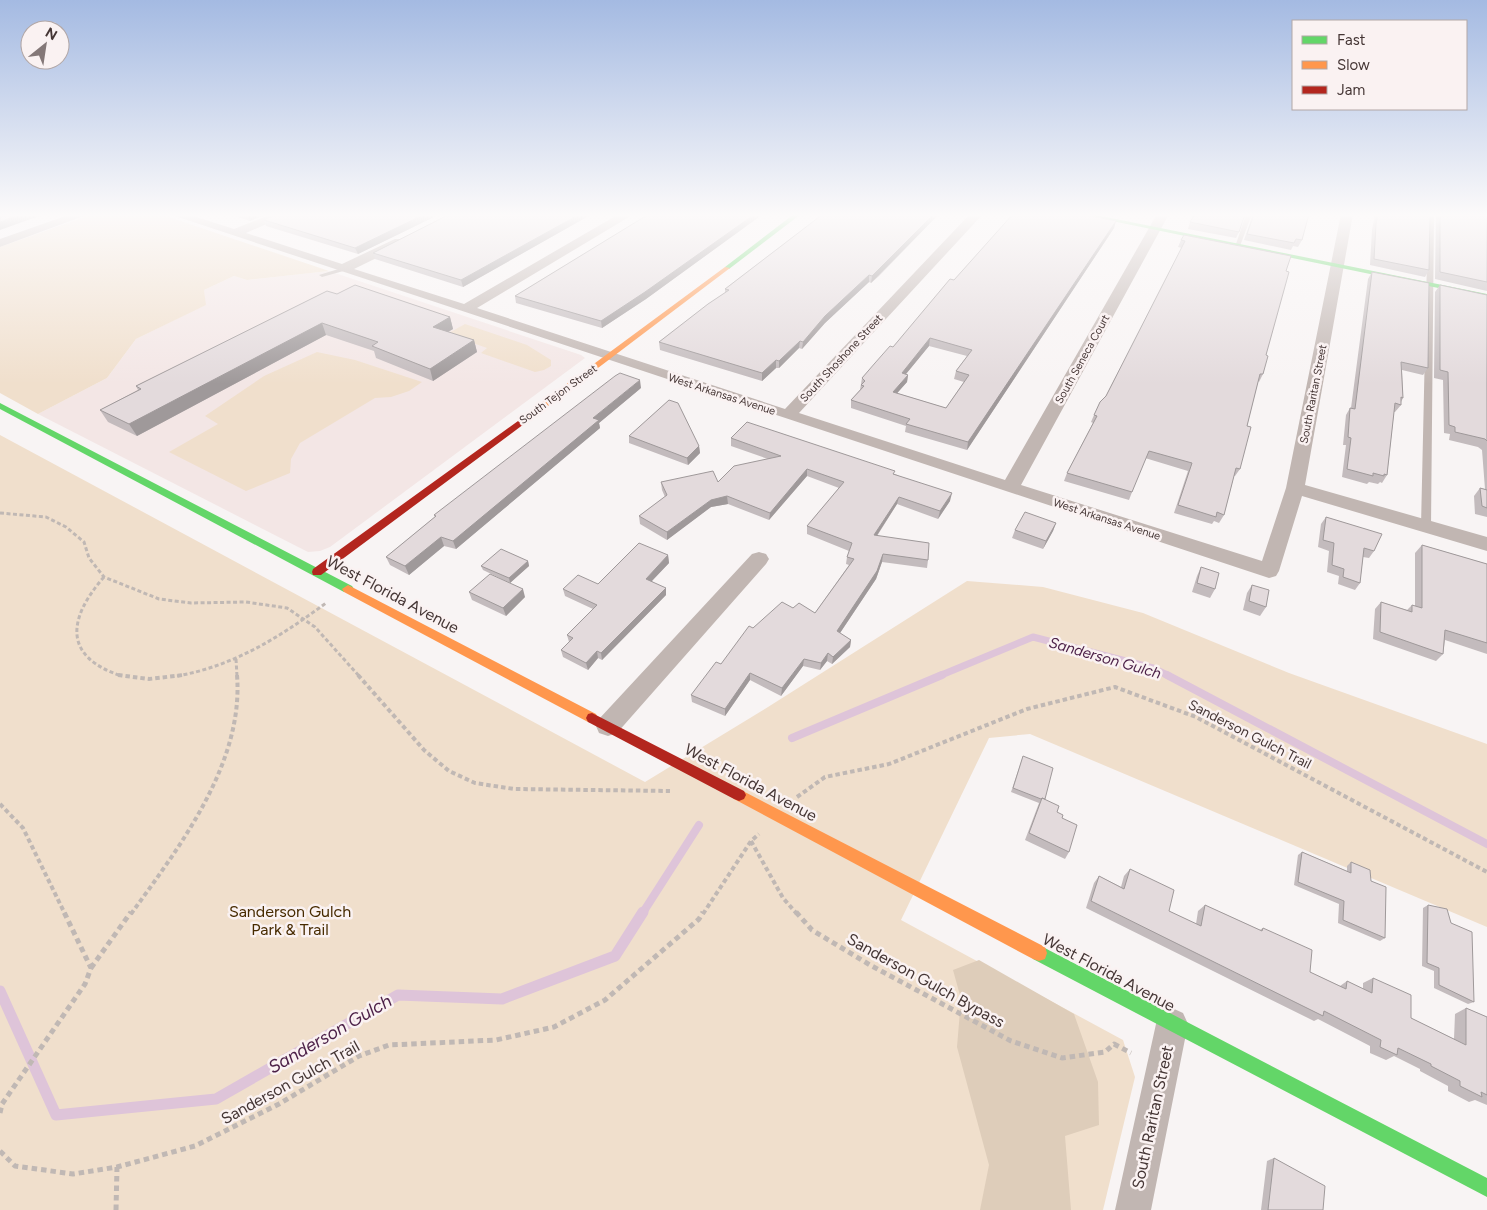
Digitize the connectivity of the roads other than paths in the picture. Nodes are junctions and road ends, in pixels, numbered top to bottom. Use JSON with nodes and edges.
{"nodes":[{"id":1,"x":339,"y":270,"type":"edge"},
{"id":2,"x":348,"y":270,"type":"edge"},
{"id":3,"x":532,"y":270,"type":"edge"},
{"id":4,"x":723,"y":270,"type":"edge"},
{"id":5,"x":924,"y":270,"type":"edge"},
{"id":6,"x":1132,"y":270,"type":"edge"},
{"id":7,"x":1337,"y":270,"type":"edge"},
{"id":8,"x":1360,"y":270,"type":"edge"},
{"id":9,"x":1431,"y":270,"type":"edge"},
{"id":10,"x":322,"y":275,"type":"dead end"},
{"id":11,"x":1431,"y":285,"type":"junction"},
{"id":12,"x":1487,"y":296,"type":"edge"},
{"id":13,"x":466,"y":309,"type":"junction"},
{"id":14,"x":608,"y":357,"type":"junction"},
{"id":15,"x":0,"y":406,"type":"edge"},
{"id":16,"x":788,"y":415,"type":"junction"},
{"id":17,"x":1010,"y":488,"type":"junction"},
{"id":18,"x":1295,"y":488,"type":"junction"},
{"id":19,"x":1426,"y":526,"type":"junction"},
{"id":20,"x":1487,"y":544,"type":"edge"},
{"id":21,"x":759,"y":559,"type":"dead end"},
{"id":22,"x":1269,"y":571,"type":"joint"},
{"id":23,"x":317,"y":572,"type":"junction"},
{"id":24,"x":608,"y":726,"type":"junction"},
{"id":25,"x":1172,"y":1024,"type":"junction"},
{"id":26,"x":1487,"y":1188,"type":"edge"},
{"id":27,"x":1133,"y":1210,"type":"edge"}],
"edges":[{"from":1,"to":10,"type":"lane"},
{"from":2,"to":13,"type":"street","name":"West Arkansas Avenue"},
{"from":3,"to":13,"type":"street"},
{"from":4,"to":14,"type":"street","name":"South Tejon Street"},
{"from":5,"to":16,"type":"street","name":"South Shoshone Street"},
{"from":6,"to":17,"type":"street","name":"South Seneca Court"},
{"from":7,"to":18,"type":"street","name":"South Raritan Street"},
{"from":8,"to":11,"type":"street"},
{"from":9,"to":11,"type":"lane"},
{"from":11,"to":12,"type":"street"},
{"from":11,"to":19,"type":"lane"},
{"from":13,"to":14,"type":"street","name":"West Arkansas Avenue"},
{"from":14,"to":16,"type":"street","name":"West Arkansas Avenue"},
{"from":14,"to":23,"type":"street","name":"South Tejon Street"},
{"from":15,"to":23,"type":"street","name":"West Florida Avenue"},
{"from":16,"to":17,"type":"street","name":"West Arkansas Avenue"},
{"from":17,"to":22,"type":"street","name":"West Arkansas Avenue"},
{"from":18,"to":19,"type":"street"},
{"from":18,"to":22,"type":"street","name":"South Raritan Street"},
{"from":19,"to":20,"type":"street"},
{"from":21,"to":24,"type":"street"},
{"from":23,"to":24,"type":"street","name":"West Florida Avenue"},
{"from":24,"to":25,"type":"street","name":"West Florida Avenue"},
{"from":25,"to":26,"type":"street","name":"West Florida Avenue"},
{"from":25,"to":27,"type":"street","name":"South Raritan Street"}]}
